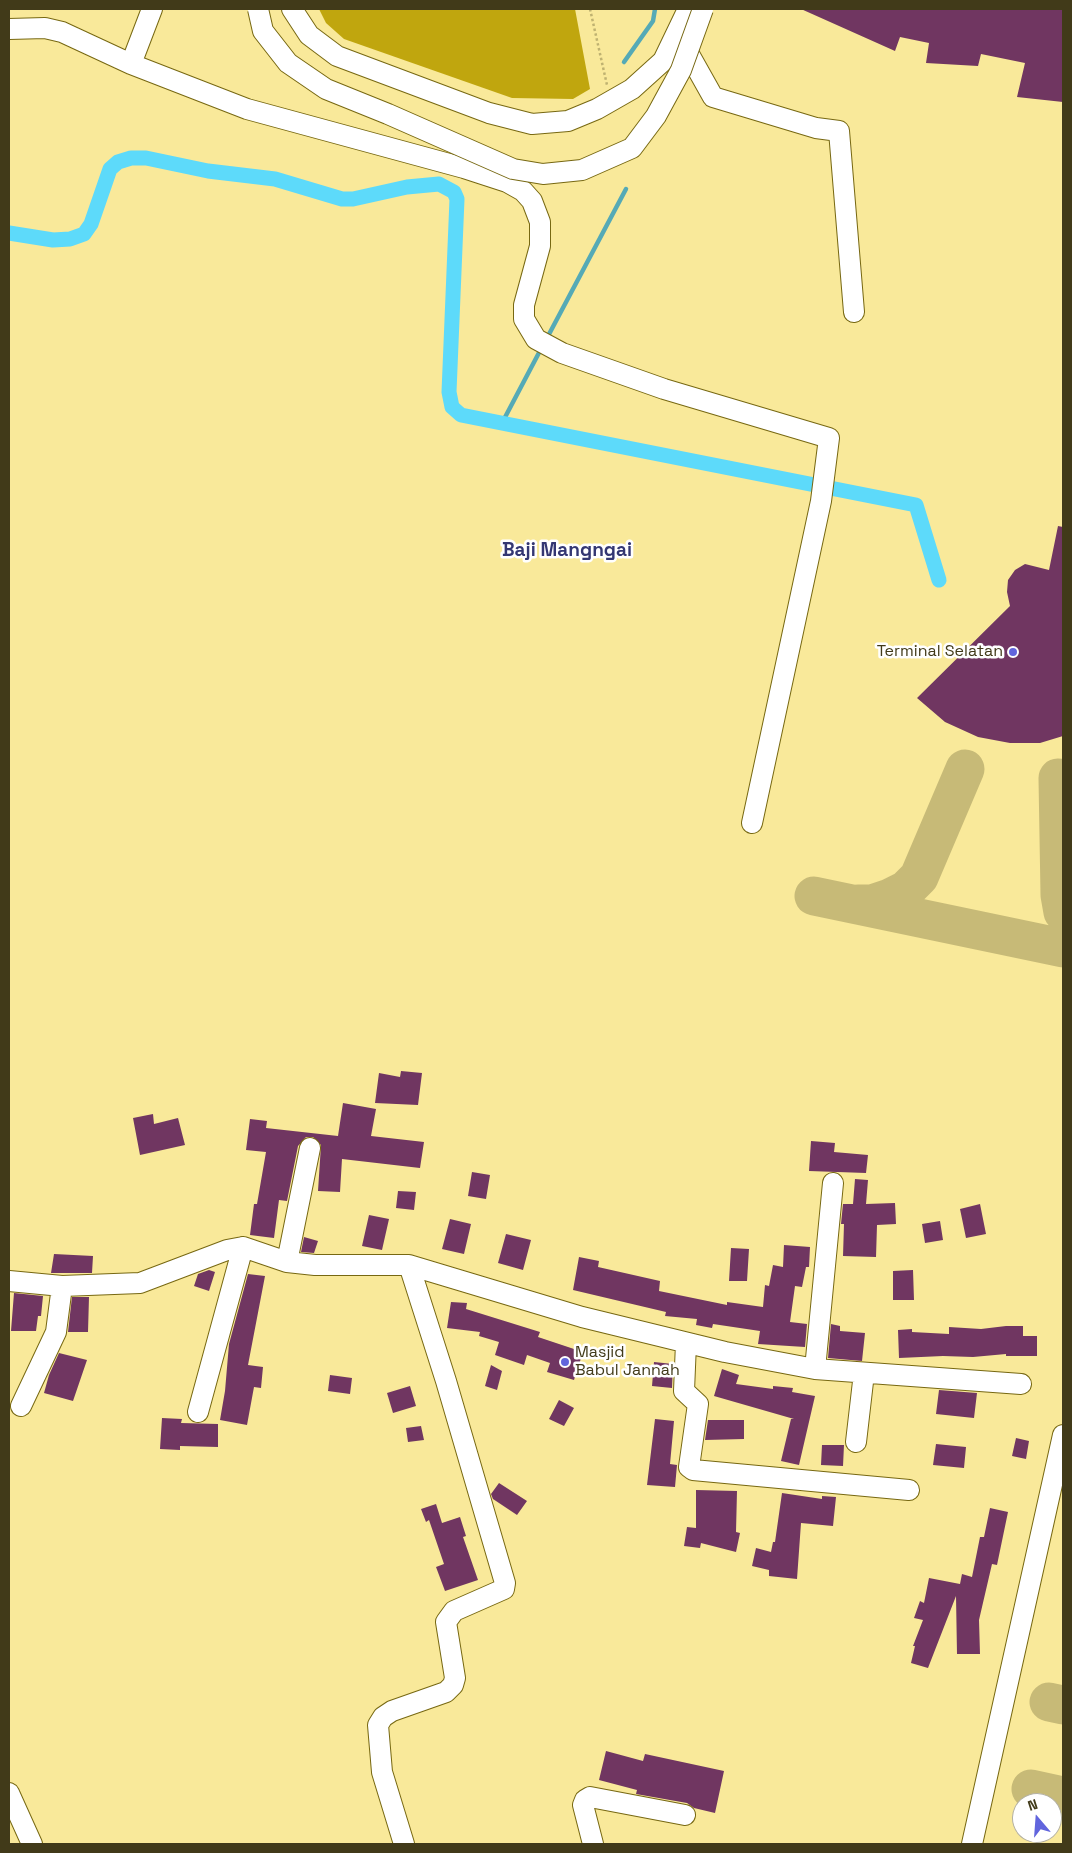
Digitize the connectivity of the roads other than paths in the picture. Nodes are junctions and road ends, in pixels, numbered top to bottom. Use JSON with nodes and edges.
{"nodes":[{"id":1,"x":152,"y":9,"type":"edge"},
{"id":2,"x":258,"y":9,"type":"edge"},
{"id":3,"x":292,"y":9,"type":"edge"},
{"id":4,"x":688,"y":9,"type":"edge"},
{"id":5,"x":703,"y":9,"type":"edge"},
{"id":6,"x":9,"y":29,"type":"edge"},
{"id":7,"x":677,"y":32,"type":"junction"},
{"id":8,"x":131,"y":64,"type":"junction"},
{"id":9,"x":854,"y":312,"type":"dead end"},
{"id":10,"x":752,"y":823,"type":"dead end"},
{"id":11,"x":310,"y":1148,"type":"dead end"},
{"id":12,"x":833,"y":1183,"type":"dead end"},
{"id":13,"x":243,"y":1247,"type":"junction"},
{"id":14,"x":287,"y":1262,"type":"junction"},
{"id":15,"x":409,"y":1265,"type":"junction"},
{"id":16,"x":9,"y":1281,"type":"edge"},
{"id":17,"x":62,"y":1286,"type":"junction"},
{"id":18,"x":686,"y":1343,"type":"junction"},
{"id":19,"x":815,"y":1369,"type":"junction"},
{"id":20,"x":864,"y":1373,"type":"junction"},
{"id":21,"x":1021,"y":1384,"type":"dead end"},
{"id":22,"x":21,"y":1406,"type":"dead end"},
{"id":23,"x":198,"y":1412,"type":"dead end"},
{"id":24,"x":1063,"y":1435,"type":"edge"},
{"id":25,"x":856,"y":1442,"type":"dead end"},
{"id":26,"x":909,"y":1490,"type":"dead end"},
{"id":27,"x":9,"y":1793,"type":"edge"},
{"id":28,"x":685,"y":1816,"type":"dead end"},
{"id":29,"x":32,"y":1844,"type":"edge"},
{"id":30,"x":404,"y":1844,"type":"edge"},
{"id":31,"x":593,"y":1844,"type":"edge"},
{"id":32,"x":972,"y":1844,"type":"edge"}],
"edges":[{"from":1,"to":8,"type":"street"},
{"from":2,"to":5,"type":"street","bridge":true},
{"from":3,"to":7,"type":"street"},
{"from":4,"to":7,"type":"street"},
{"from":6,"to":8,"type":"street"},
{"from":7,"to":9,"type":"street"},
{"from":8,"to":10,"type":"street"},
{"from":11,"to":14,"type":"street"},
{"from":12,"to":19,"type":"street"},
{"from":13,"to":14,"type":"street"},
{"from":13,"to":17,"type":"street"},
{"from":13,"to":23,"type":"street"},
{"from":14,"to":15,"type":"street"},
{"from":15,"to":18,"type":"street"},
{"from":15,"to":30,"type":"street"},
{"from":16,"to":17,"type":"street"},
{"from":17,"to":22,"type":"street"},
{"from":18,"to":19,"type":"street"},
{"from":18,"to":26,"type":"street"},
{"from":19,"to":20,"type":"street"},
{"from":20,"to":21,"type":"street"},
{"from":20,"to":25,"type":"street"},
{"from":24,"to":32,"type":"street"},
{"from":27,"to":29,"type":"street"},
{"from":28,"to":31,"type":"street"}]}
